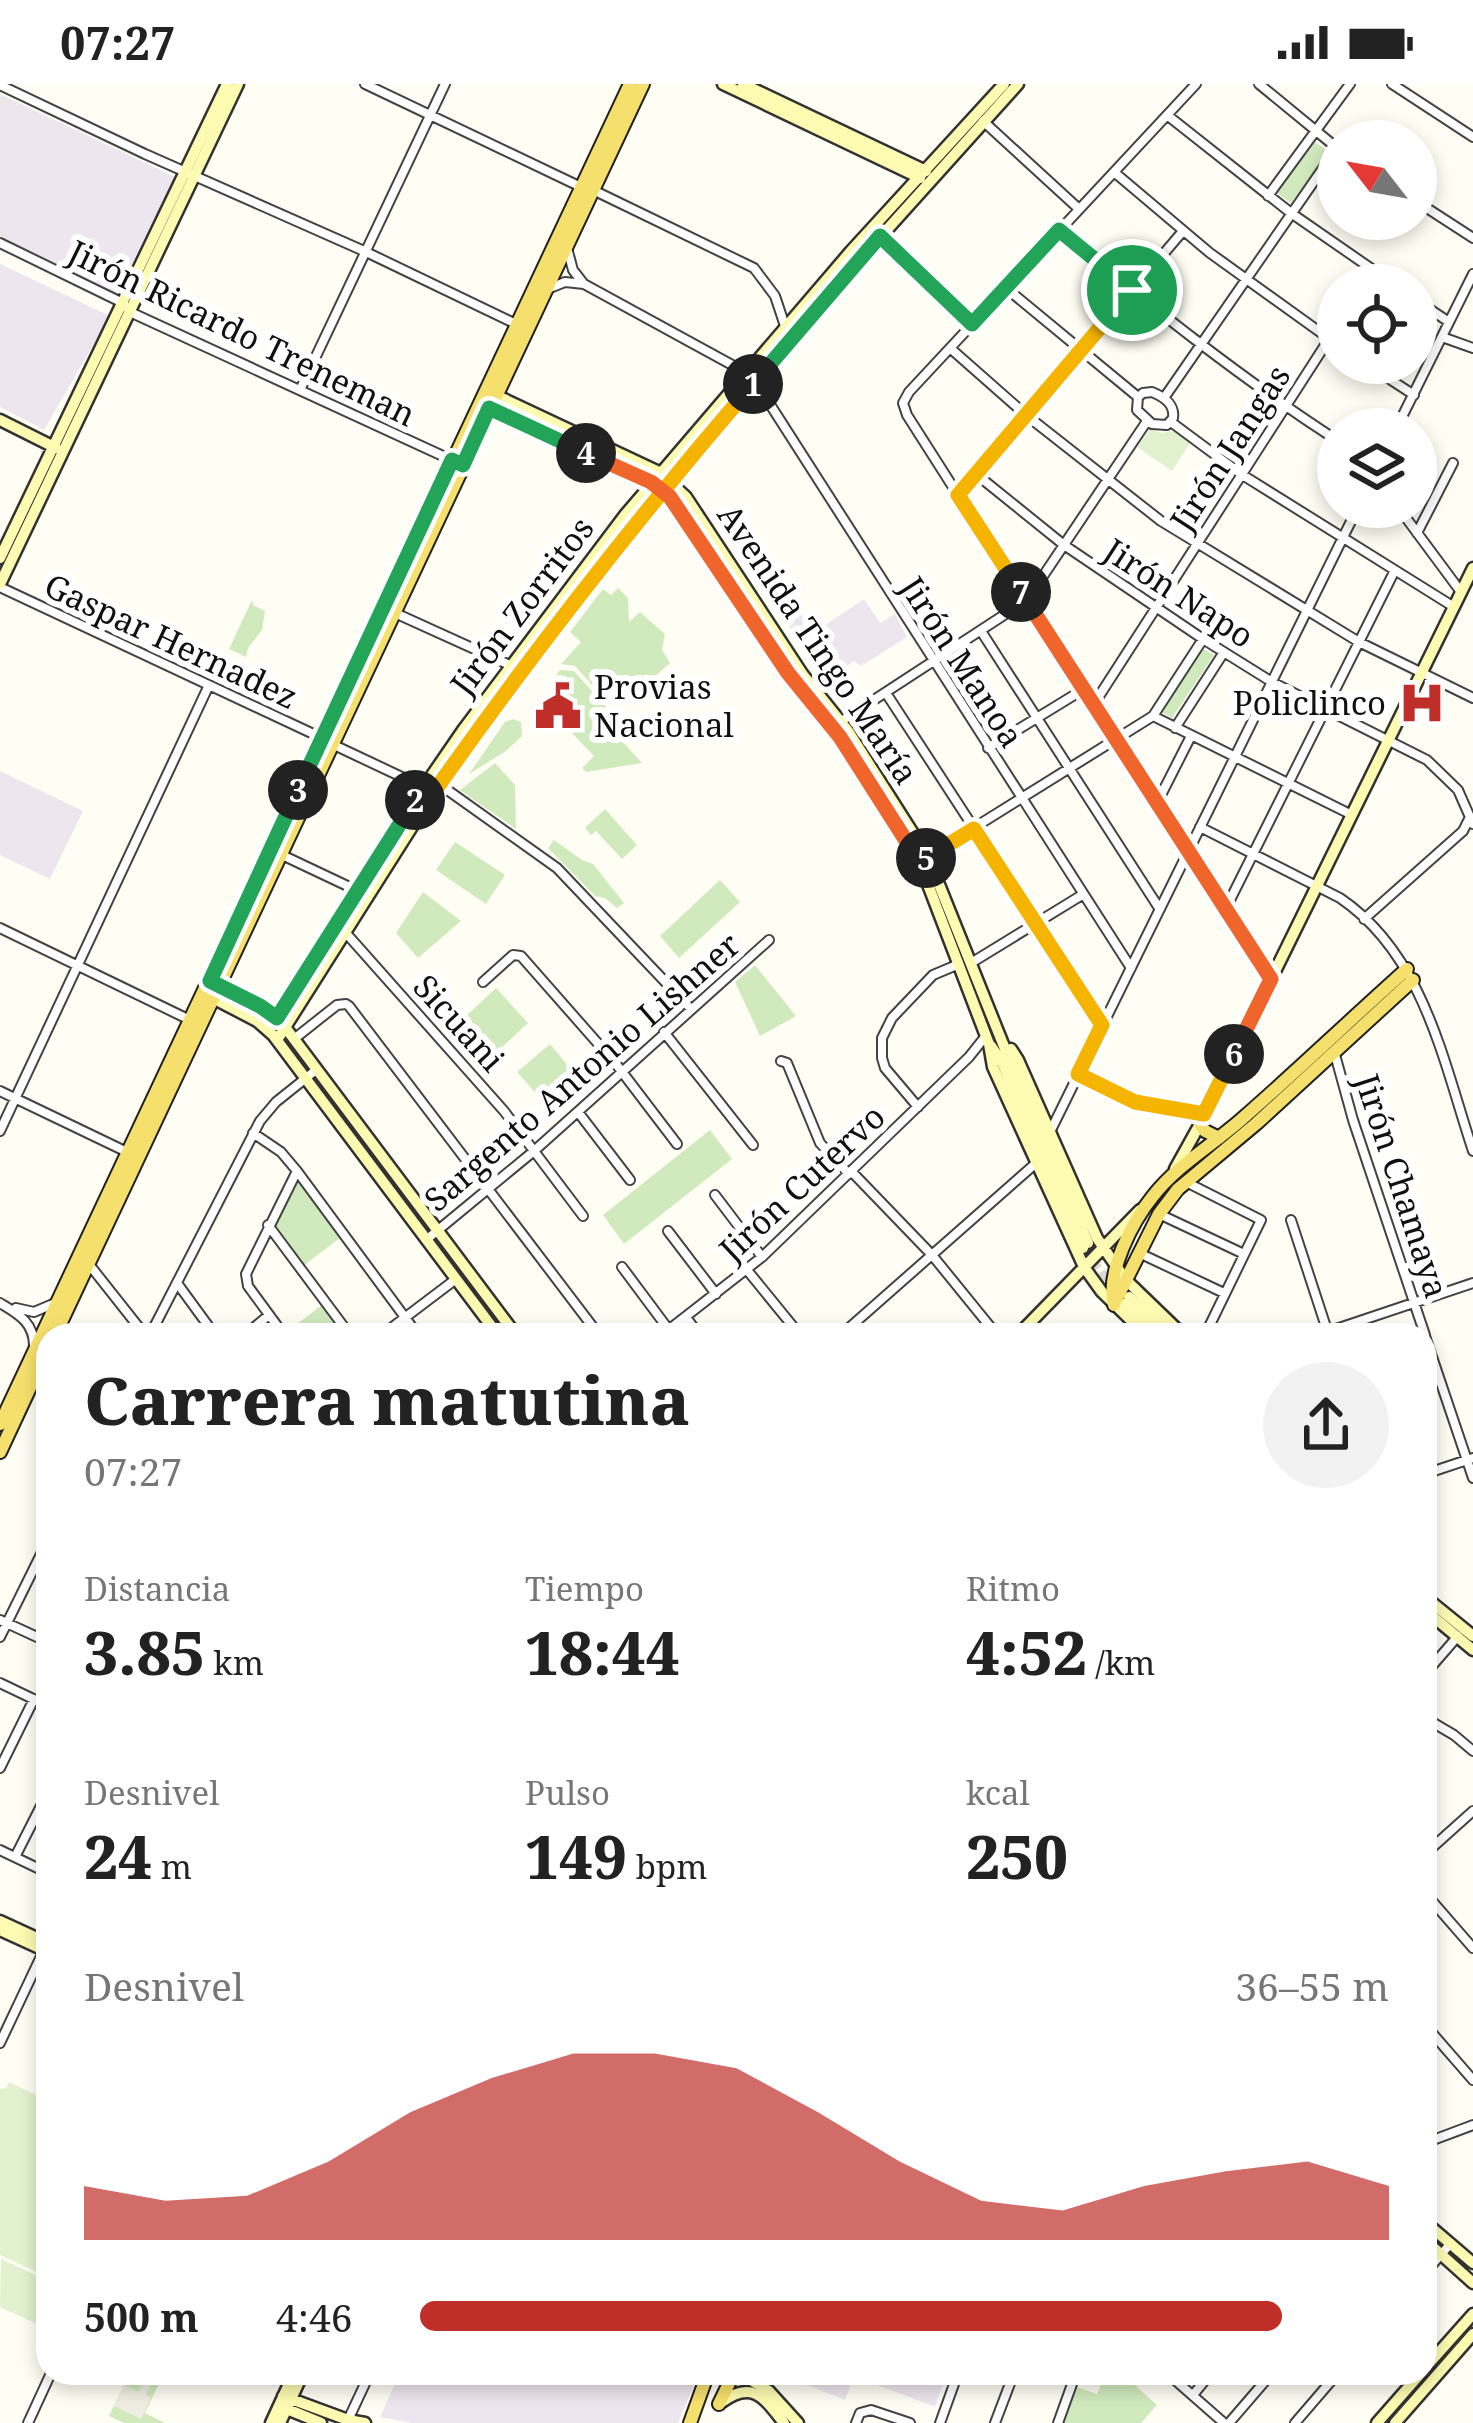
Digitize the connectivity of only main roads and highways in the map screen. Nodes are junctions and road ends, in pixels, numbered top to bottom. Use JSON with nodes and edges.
{"nodes":[{"id":1,"x":227,"y":84,"type":"edge"},
{"id":2,"x":238,"y":84,"type":"edge"},
{"id":3,"x":631,"y":84,"type":"edge"},
{"id":4,"x":643,"y":84,"type":"edge"},
{"id":5,"x":723,"y":84,"type":"edge"},
{"id":6,"x":743,"y":84,"type":"edge"},
{"id":7,"x":1004,"y":84,"type":"edge"},
{"id":8,"x":1018,"y":84,"type":"edge"},
{"id":9,"x":852,"y":141,"type":"junction"},
{"id":10,"x":191,"y":173,"type":"junction"},
{"id":11,"x":926,"y":176,"type":"junction"},
{"id":12,"x":587,"y":189,"type":"junction"},
{"id":13,"x":750,"y":377,"type":"junction"},
{"id":14,"x":487,"y":399,"type":"junction"},
{"id":15,"x":0,"y":420,"type":"edge"},
{"id":16,"x":59,"y":449,"type":"junction"},
{"id":17,"x":458,"y":463,"type":"junction"},
{"id":18,"x":660,"y":481,"type":"junction"},
{"id":19,"x":0,"y":558,"type":"edge"},
{"id":20,"x":1472,"y":573,"type":"edge"},
{"id":21,"x":0,"y":585,"type":"edge"},
{"id":22,"x":1461,"y":592,"type":"junction"},
{"id":23,"x":1473,"y":605,"type":"edge"},
{"id":24,"x":327,"y":741,"type":"junction"},
{"id":25,"x":432,"y":788,"type":"junction"},
{"id":26,"x":212,"y":989,"type":"junction"},
{"id":27,"x":281,"y":1023,"type":"junction"},
{"id":28,"x":273,"y":1035,"type":"junction"},
{"id":29,"x":991,"y":1042,"type":"junction"},
{"id":30,"x":1332,"y":1044,"type":"junction"},
{"id":31,"x":1202,"y":1119,"type":"junction"},
{"id":32,"x":1219,"y":1146,"type":"junction"},
{"id":33,"x":1166,"y":1181,"type":"junction"},
{"id":34,"x":1150,"y":1198,"type":"junction"},
{"id":35,"x":1085,"y":1245,"type":"tunnel mouth"},
{"id":36,"x":1108,"y":1257,"type":"junction"},
{"id":37,"x":1087,"y":1272,"type":"junction"},
{"id":38,"x":1125,"y":1279,"type":"junction"},
{"id":39,"x":1122,"y":1302,"type":"junction"},
{"id":40,"x":50,"y":1323,"type":"edge"},
{"id":41,"x":60,"y":1323,"type":"edge"},
{"id":42,"x":489,"y":1323,"type":"edge"},
{"id":43,"x":507,"y":1323,"type":"edge"},
{"id":44,"x":1031,"y":1323,"type":"edge"},
{"id":45,"x":1137,"y":1323,"type":"edge"},
{"id":46,"x":1145,"y":1323,"type":"edge"},
{"id":47,"x":1153,"y":1323,"type":"edge"},
{"id":48,"x":1171,"y":1323,"type":"edge"},
{"id":49,"x":36,"y":1359,"type":"edge"},
{"id":50,"x":36,"y":1362,"type":"edge"},
{"id":51,"x":0,"y":1424,"type":"edge"},
{"id":52,"x":0,"y":1452,"type":"edge"},
{"id":53,"x":1437,"y":1607,"type":"edge"},
{"id":54,"x":1437,"y":1616,"type":"edge"},
{"id":55,"x":1467,"y":1632,"type":"edge"},
{"id":56,"x":1473,"y":1650,"type":"edge"},
{"id":57,"x":0,"y":1921,"type":"edge"},
{"id":58,"x":0,"y":1930,"type":"edge"},
{"id":59,"x":36,"y":1942,"type":"edge"},
{"id":60,"x":36,"y":1944,"type":"edge"},
{"id":61,"x":1437,"y":2232,"type":"edge"},
{"id":62,"x":1437,"y":2250,"type":"edge"},
{"id":63,"x":1473,"y":2263,"type":"edge"},
{"id":64,"x":1473,"y":2283,"type":"edge"},
{"id":65,"x":1473,"y":2314,"type":"edge"},
{"id":66,"x":1473,"y":2334,"type":"edge"},
{"id":67,"x":1437,"y":2355,"type":"edge"},
{"id":68,"x":1437,"y":2375,"type":"edge"},
{"id":69,"x":293,"y":2385,"type":"edge"},
{"id":70,"x":703,"y":2385,"type":"edge"},
{"id":71,"x":729,"y":2385,"type":"edge"},
{"id":72,"x":758,"y":2385,"type":"edge"},
{"id":73,"x":1411,"y":2385,"type":"edge"},
{"id":74,"x":1428,"y":2385,"type":"edge"},
{"id":75,"x":285,"y":2402,"type":"junction"},
{"id":76,"x":719,"y":2404,"type":"joint"},
{"id":77,"x":347,"y":2422,"type":"edge"},
{"id":78,"x":275,"y":2423,"type":"edge"},
{"id":79,"x":321,"y":2423,"type":"edge"},
{"id":80,"x":365,"y":2423,"type":"edge"},
{"id":81,"x":690,"y":2423,"type":"edge"},
{"id":82,"x":784,"y":2423,"type":"edge"},
{"id":83,"x":798,"y":2423,"type":"edge"},
{"id":84,"x":1377,"y":2423,"type":"edge"},
{"id":85,"x":1395,"y":2423,"type":"edge"}],
"edges":[{"from":1,"to":10,"type":"main road"},
{"from":2,"to":10,"type":"main road"},
{"from":3,"to":12,"type":"main road"},
{"from":4,"to":12,"type":"main road"},
{"from":5,"to":9,"type":"main road"},
{"from":6,"to":9,"type":"main road"},
{"from":7,"to":11,"type":"main road","name":"Jirón Zorritos"},
{"from":8,"to":11,"type":"main road","name":"Jirón Zorritos"},
{"from":9,"to":11,"type":"main road"},
{"from":10,"to":16,"type":"main road"},
{"from":11,"to":13,"type":"main road","name":"Jirón Zorritos"},
{"from":11,"to":13,"type":"main road","name":"Jirón Zorritos"},
{"from":12,"to":14,"type":"main road"},
{"from":12,"to":14,"type":"main road"},
{"from":13,"to":18,"type":"main road","name":"Jirón Zorritos"},
{"from":14,"to":17,"type":"main road"},
{"from":14,"to":18,"type":"main road","name":"Avenida Tingo María"},
{"from":15,"to":16,"type":"main road"},
{"from":16,"to":19,"type":"main road"},
{"from":16,"to":21,"type":"main road"},
{"from":17,"to":24,"type":"main road"},
{"from":17,"to":24,"type":"main road"},
{"from":18,"to":25,"type":"main road","name":"Jirón Zorritos"},
{"from":18,"to":29,"type":"main road","name":"Avenida Tingo María"},
{"from":20,"to":22,"type":"main road"},
{"from":22,"to":23,"type":"main road"},
{"from":22,"to":31,"type":"main road"},
{"from":24,"to":26,"type":"main road"},
{"from":24,"to":26,"type":"main road"},
{"from":25,"to":27,"type":"main road","name":"Jirón Zorritos"},
{"from":25,"to":27,"type":"main road","name":"Jirón Zorritos"},
{"from":26,"to":27,"type":"main road"},
{"from":26,"to":28,"type":"main road"},
{"from":26,"to":40,"type":"main road"},
{"from":26,"to":41,"type":"main road"},
{"from":27,"to":28,"type":"main road","name":"Jirón Zorritos"},
{"from":27,"to":43,"type":"main road"},
{"from":28,"to":42,"type":"main road"},
{"from":29,"to":35,"type":"main road","name":"Avenida Tingo María"},
{"from":29,"to":36,"type":"main road","name":"Avenida Tingo María"},
{"from":29,"to":37,"type":"main road","name":"Avenida Tingo María"},
{"from":30,"to":30,"type":"main road"},
{"from":30,"to":32,"type":"main road"},
{"from":30,"to":32,"type":"main road"},
{"from":31,"to":32,"type":"main road"},
{"from":31,"to":33,"type":"main road"},
{"from":32,"to":33,"type":"main road"},
{"from":32,"to":38,"type":"main road"},
{"from":33,"to":34,"type":"main road"},
{"from":34,"to":36,"type":"main road"},
{"from":34,"to":36,"type":"main road"},
{"from":36,"to":37,"type":"main road"},
{"from":36,"to":37,"type":"main road"},
{"from":36,"to":38,"type":"main road","name":"Avenida Tingo María"},
{"from":36,"to":39,"type":"main road"},
{"from":37,"to":39,"type":"main road","name":"Avenida Tingo María"},
{"from":37,"to":44,"type":"main road"},
{"from":38,"to":39,"type":"main road"},
{"from":38,"to":48,"type":"main road","name":"Avenida Tingo María"},
{"from":39,"to":45,"type":"main road","name":"Avenida Tingo María"},
{"from":39,"to":46,"type":"main road","name":"Avenida Tingo María"},
{"from":39,"to":47,"type":"main road","name":"Avenida Tingo María"},
{"from":49,"to":51,"type":"main road"},
{"from":50,"to":52,"type":"main road"},
{"from":53,"to":55,"type":"main road"},
{"from":54,"to":55,"type":"main road"},
{"from":55,"to":56,"type":"main road"},
{"from":57,"to":59,"type":"main road"},
{"from":58,"to":60,"type":"main road"},
{"from":61,"to":63,"type":"main road"},
{"from":62,"to":64,"type":"main road"},
{"from":65,"to":67,"type":"main road"},
{"from":66,"to":68,"type":"main road"},
{"from":69,"to":75,"type":"main road"},
{"from":70,"to":81,"type":"main road"},
{"from":71,"to":76,"type":"main road"},
{"from":72,"to":83,"type":"main road"},
{"from":73,"to":84,"type":"main road"},
{"from":74,"to":85,"type":"main road"},
{"from":75,"to":77,"type":"main road"},
{"from":75,"to":78,"type":"main road"},
{"from":75,"to":79,"type":"main road"},
{"from":76,"to":82,"type":"main road"},
{"from":77,"to":80,"type":"main road"}]}
